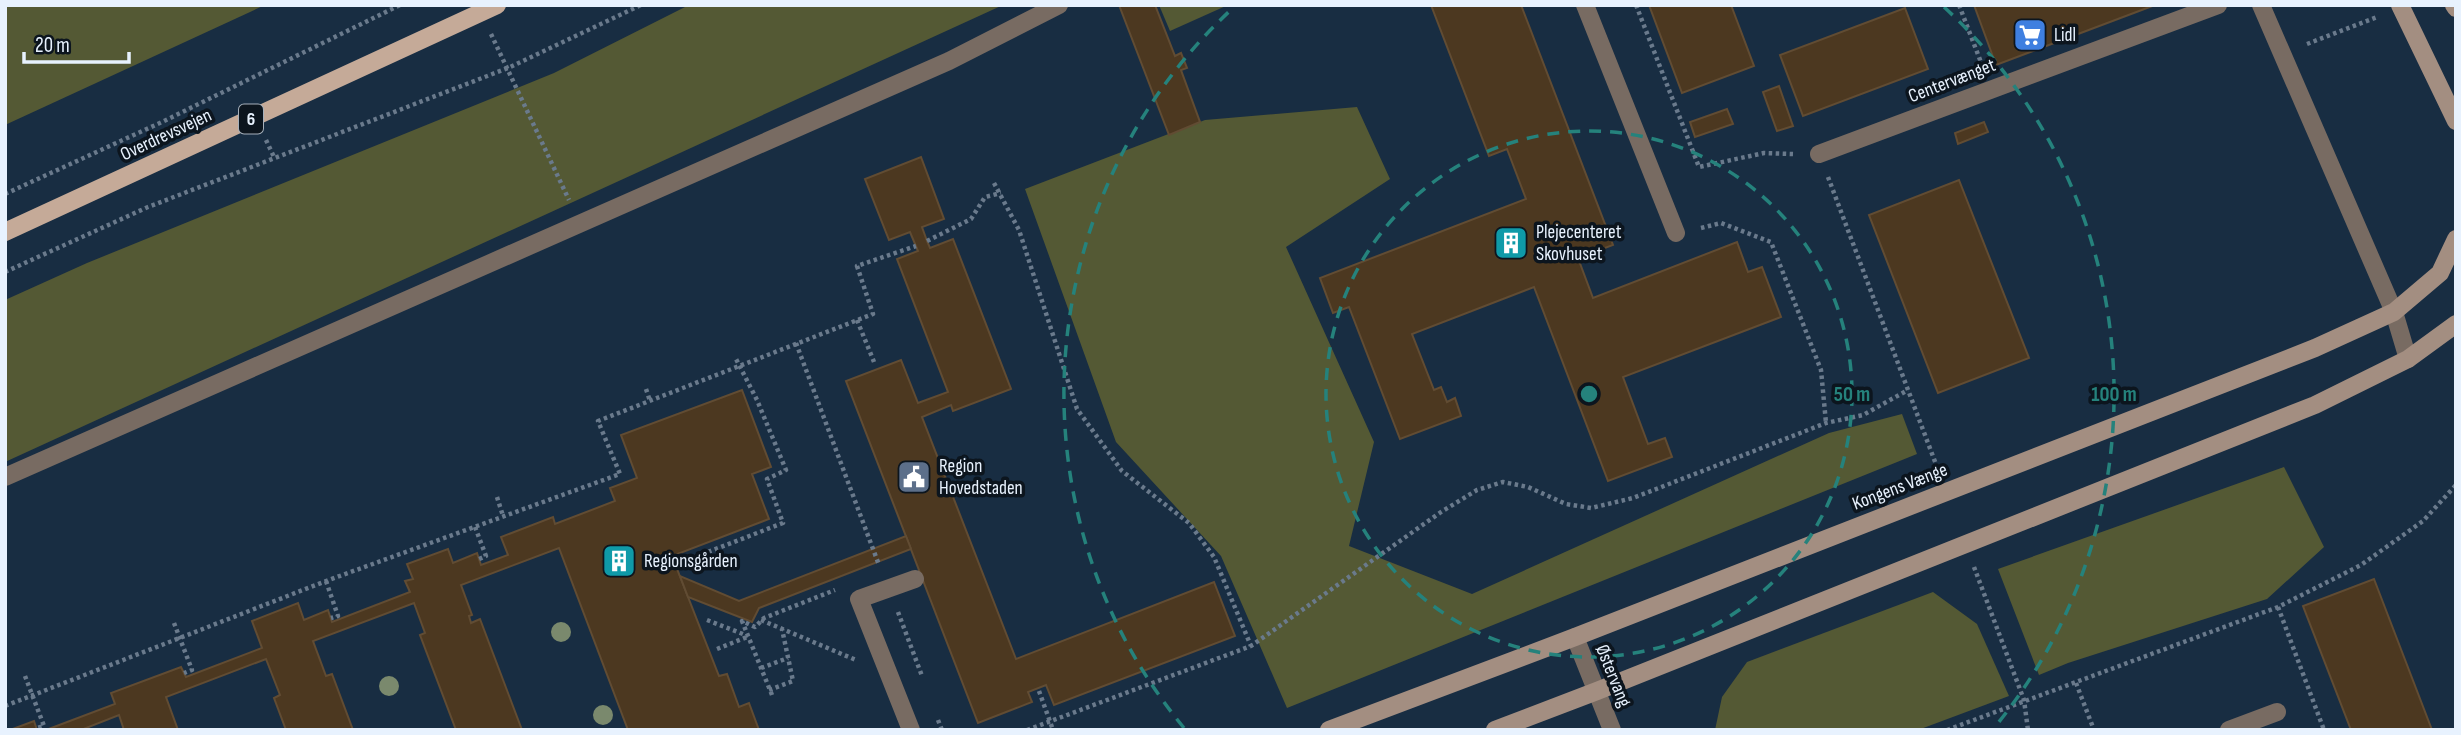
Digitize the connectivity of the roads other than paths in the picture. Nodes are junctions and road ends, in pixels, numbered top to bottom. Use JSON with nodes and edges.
{"nodes":[{"id":1,"x":498,"y":5,"type":"edge"},
{"id":2,"x":1059,"y":5,"type":"edge"},
{"id":3,"x":1585,"y":5,"type":"edge"},
{"id":4,"x":2218,"y":5,"type":"edge"},
{"id":5,"x":2260,"y":5,"type":"edge"},
{"id":6,"x":2400,"y":6,"type":"edge"},
{"id":7,"x":2456,"y":121,"type":"edge"},
{"id":8,"x":1819,"y":154,"type":"road end"},
{"id":9,"x":5,"y":232,"type":"edge"},
{"id":10,"x":1675,"y":233,"type":"road end"},
{"id":11,"x":2456,"y":239,"type":"edge"},
{"id":12,"x":2395,"y":312,"type":"junction"},
{"id":13,"x":2456,"y":324,"type":"edge"},
{"id":14,"x":2408,"y":359,"type":"junction"},
{"id":15,"x":5,"y":477,"type":"edge"},
{"id":16,"x":915,"y":579,"type":"dead end"},
{"id":17,"x":1575,"y":637,"type":"junction"},
{"id":18,"x":1597,"y":691,"type":"junction"},
{"id":19,"x":2277,"y":712,"type":"dead end"},
{"id":20,"x":911,"y":730,"type":"edge"},
{"id":21,"x":1329,"y":730,"type":"edge"},
{"id":22,"x":1495,"y":730,"type":"edge"},
{"id":23,"x":1612,"y":730,"type":"edge"},
{"id":24,"x":2230,"y":730,"type":"edge"}],
"edges":[{"from":1,"to":9,"type":"main road","name":"Overdrevsvejen","number":"6"},
{"from":2,"to":15,"type":"street"},
{"from":3,"to":10,"type":"street"},
{"from":4,"to":8,"type":"street","name":"Centervænget"},
{"from":5,"to":12,"type":"street"},
{"from":6,"to":7,"type":"street"},
{"from":11,"to":12,"type":"street","name":"Kongens Vænge"},
{"from":12,"to":14,"type":"street"},
{"from":12,"to":17,"type":"street","name":"Kongens Vænge"},
{"from":13,"to":14,"type":"street"},
{"from":14,"to":18,"type":"street"},
{"from":16,"to":20,"type":"street"},
{"from":17,"to":18,"type":"street","name":"Østervang"},
{"from":17,"to":21,"type":"street","name":"Kongens Vænge"},
{"from":18,"to":22,"type":"street"},
{"from":18,"to":23,"type":"street","name":"Østervang"},
{"from":19,"to":24,"type":"street"}]}
